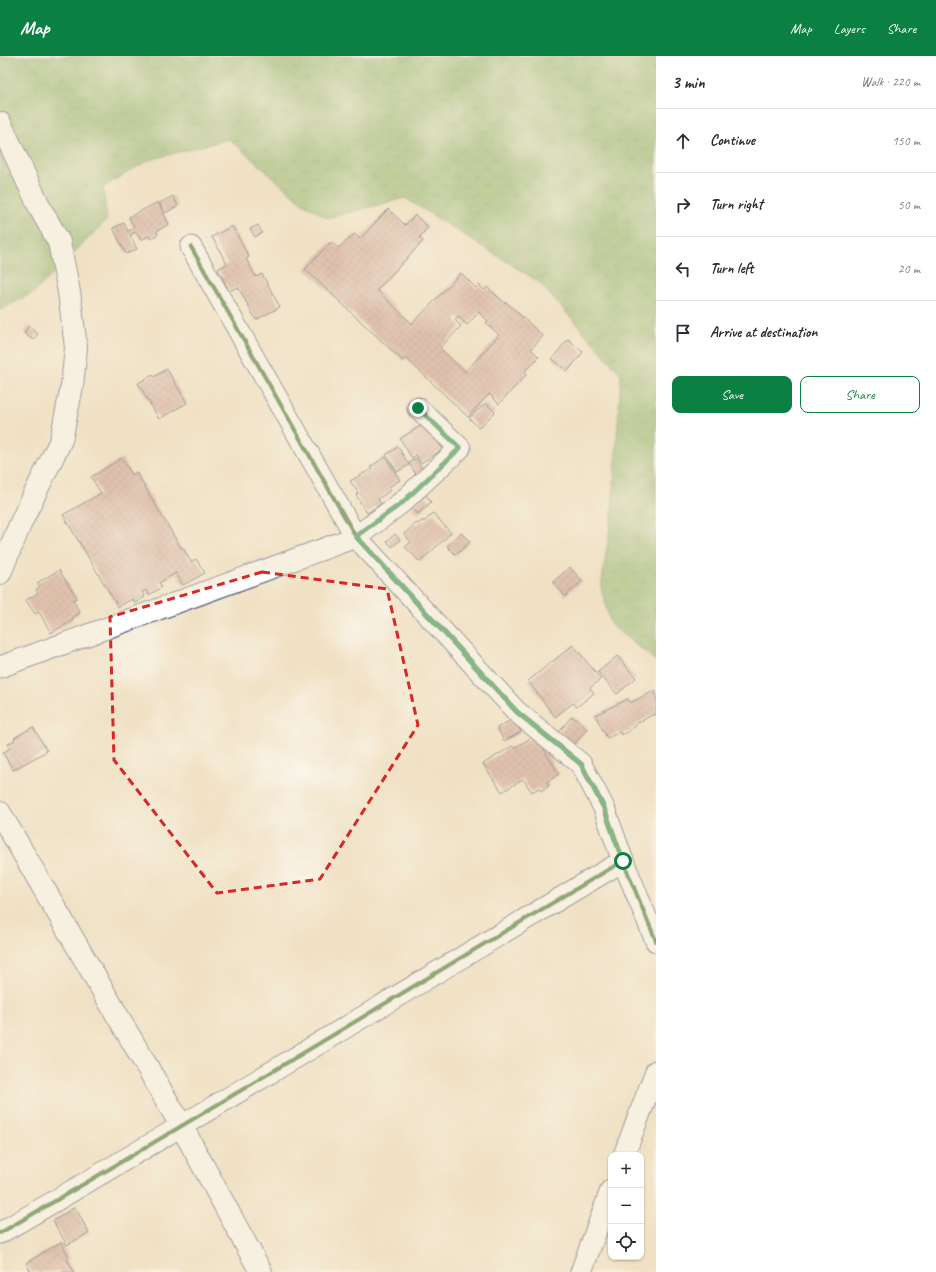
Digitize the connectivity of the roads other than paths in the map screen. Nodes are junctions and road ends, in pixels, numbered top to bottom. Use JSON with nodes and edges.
{"nodes":[{"id":1,"x":0,"y":123,"type":"edge"},
{"id":2,"x":191,"y":247,"type":"dead end"},
{"id":3,"x":418,"y":408,"type":"dead end"},
{"id":4,"x":356,"y":536,"type":"junction"},
{"id":5,"x":0,"y":573,"type":"edge"},
{"id":6,"x":0,"y":667,"type":"edge"},
{"id":7,"x":0,"y":813,"type":"edge"},
{"id":8,"x":623,"y":861,"type":"junction"},
{"id":9,"x":656,"y":941,"type":"edge"},
{"id":10,"x":656,"y":1071,"type":"edge"},
{"id":11,"x":182,"y":1127,"type":"junction"},
{"id":12,"x":625,"y":1152,"type":"edge"},
{"id":13,"x":608,"y":1198,"type":"edge"},
{"id":14,"x":0,"y":1233,"type":"edge"},
{"id":15,"x":261,"y":1272,"type":"edge"},
{"id":16,"x":581,"y":1272,"type":"edge"}],
"edges":[{"from":1,"to":5,"type":"street"},
{"from":2,"to":4,"type":"street"},
{"from":3,"to":4,"type":"street"},
{"from":4,"to":6,"type":"street"},
{"from":4,"to":8,"type":"street"},
{"from":7,"to":11,"type":"street"},
{"from":8,"to":9,"type":"street"},
{"from":8,"to":11,"type":"street"},
{"from":10,"to":12,"type":"street"},
{"from":11,"to":14,"type":"street"},
{"from":11,"to":15,"type":"street"},
{"from":13,"to":16,"type":"street"}]}
